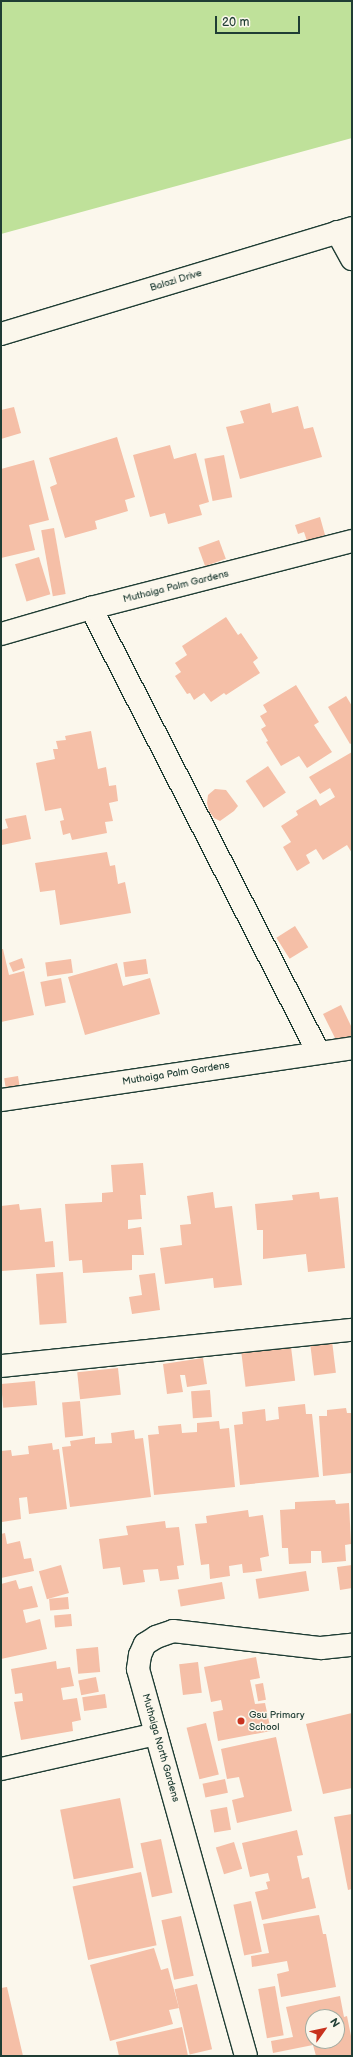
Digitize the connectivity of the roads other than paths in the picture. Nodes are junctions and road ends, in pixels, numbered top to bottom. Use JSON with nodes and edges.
{"nodes":[{"id":1,"x":345,"y":230,"type":"edge"},
{"id":2,"x":352,"y":259,"type":"edge"},
{"id":3,"x":1,"y":334,"type":"edge"},
{"id":4,"x":352,"y":541,"type":"edge"},
{"id":5,"x":91,"y":608,"type":"junction"},
{"id":6,"x":1,"y":634,"type":"edge"},
{"id":7,"x":352,"y":1048,"type":"edge"},
{"id":8,"x":318,"y":1052,"type":"junction"},
{"id":9,"x":1,"y":1100,"type":"edge"},
{"id":10,"x":352,"y":1330,"type":"edge"},
{"id":11,"x":1,"y":1366,"type":"edge"},
{"id":12,"x":352,"y":1645,"type":"edge"},
{"id":13,"x":156,"y":1734,"type":"junction"},
{"id":14,"x":1,"y":1769,"type":"edge"},
{"id":15,"x":246,"y":2056,"type":"edge"}],
"edges":[{"from":1,"to":2,"type":"street"},
{"from":1,"to":3,"type":"street","name":"Balozi Drive"},
{"from":4,"to":5,"type":"street","name":"Muthaiga Palm Gardens"},
{"from":5,"to":6,"type":"street","name":"Muthaiga Palm Gardens"},
{"from":5,"to":8,"type":"street"},
{"from":7,"to":8,"type":"street","name":"Muthaiga Palm Gardens"},
{"from":8,"to":9,"type":"street","name":"Muthaiga Palm Gardens"},
{"from":10,"to":11,"type":"street"},
{"from":12,"to":13,"type":"street","name":"Muthaiga North Gardens"},
{"from":13,"to":14,"type":"street"},
{"from":13,"to":15,"type":"street","name":"Muthaiga North Gardens"}]}
